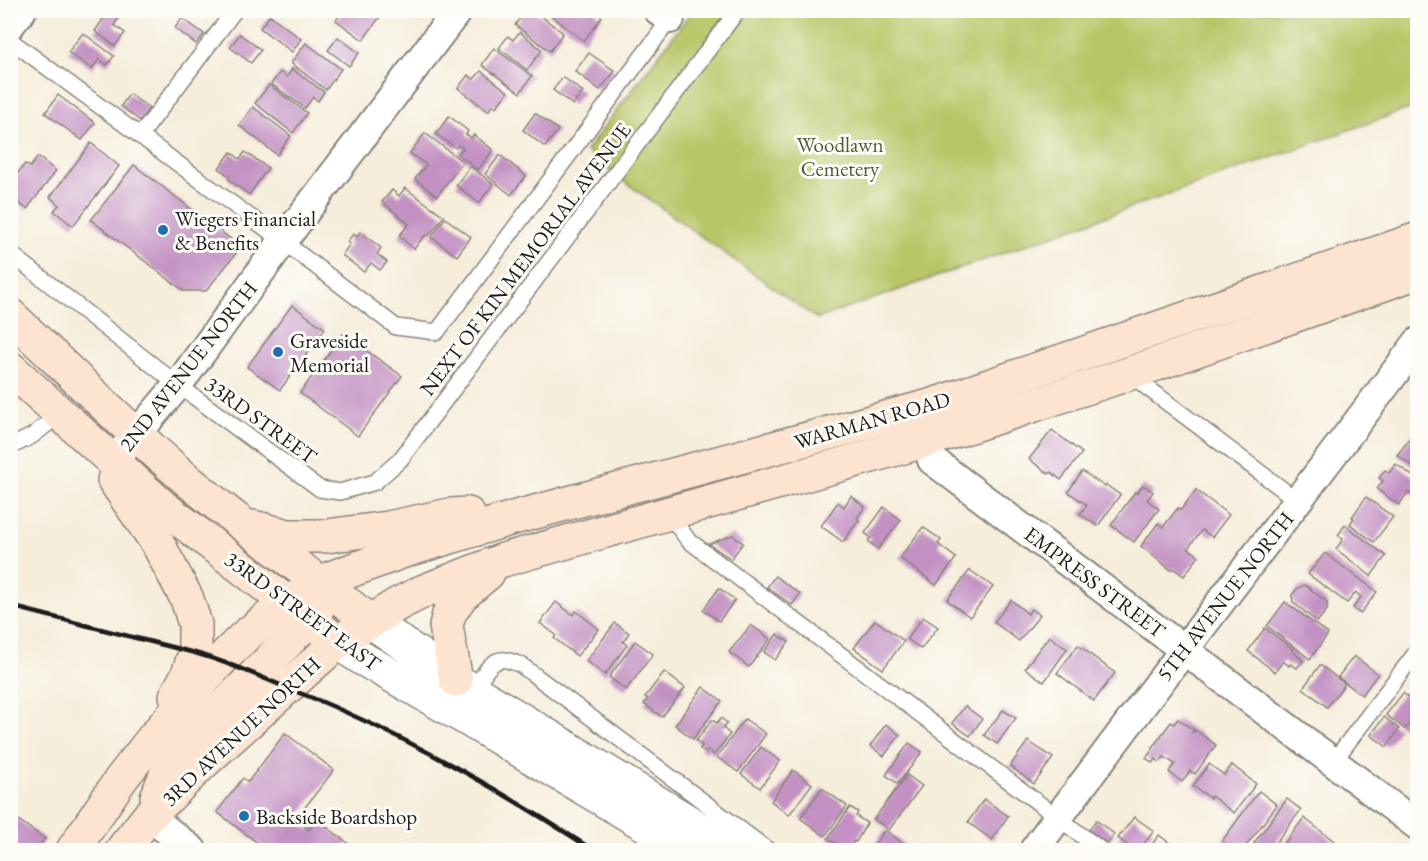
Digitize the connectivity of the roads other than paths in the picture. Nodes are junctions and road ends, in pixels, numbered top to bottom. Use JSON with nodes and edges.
{"nodes":[{"id":1,"x":22,"y":10,"type":"edge"},
{"id":2,"x":235,"y":10,"type":"edge"},
{"id":3,"x":458,"y":10,"type":"edge"},
{"id":4,"x":738,"y":10,"type":"edge"},
{"id":5,"x":668,"y":13,"type":"edge"},
{"id":6,"x":10,"y":26,"type":"edge"},
{"id":7,"x":10,"y":40,"type":"edge"},
{"id":8,"x":140,"y":136,"type":"junction"},
{"id":9,"x":1418,"y":239,"type":"edge"},
{"id":10,"x":283,"y":242,"type":"junction"},
{"id":11,"x":10,"y":253,"type":"edge"},
{"id":12,"x":1418,"y":272,"type":"edge"},
{"id":13,"x":10,"y":315,"type":"edge"},
{"id":14,"x":1418,"y":342,"type":"edge"},
{"id":15,"x":10,"y":368,"type":"edge"},
{"id":16,"x":1131,"y":372,"type":"junction"},
{"id":17,"x":178,"y":385,"type":"junction"},
{"id":18,"x":68,"y":421,"type":"junction"},
{"id":19,"x":137,"y":436,"type":"junction"},
{"id":20,"x":928,"y":440,"type":"junction"},
{"id":21,"x":10,"y":447,"type":"edge"},
{"id":22,"x":113,"y":462,"type":"junction"},
{"id":23,"x":320,"y":489,"type":"joint"},
{"id":24,"x":1298,"y":501,"type":"junction"},
{"id":25,"x":551,"y":508,"type":"junction"},
{"id":26,"x":669,"y":514,"type":"junction"},
{"id":27,"x":243,"y":524,"type":"junction"},
{"id":28,"x":503,"y":561,"type":"junction"},
{"id":29,"x":320,"y":582,"type":"junction"},
{"id":30,"x":299,"y":612,"type":"junction"},
{"id":31,"x":370,"y":621,"type":"junction"},
{"id":32,"x":339,"y":642,"type":"junction"},
{"id":33,"x":1184,"y":649,"type":"junction"},
{"id":34,"x":1418,"y":650,"type":"edge"},
{"id":35,"x":465,"y":685,"type":"junction"},
{"id":36,"x":1333,"y":762,"type":"junction"},
{"id":37,"x":121,"y":779,"type":"junction"},
{"id":38,"x":149,"y":816,"type":"junction"},
{"id":39,"x":1058,"y":818,"type":"junction"},
{"id":40,"x":1418,"y":826,"type":"edge"},
{"id":41,"x":74,"y":850,"type":"edge"},
{"id":42,"x":122,"y":850,"type":"edge"},
{"id":43,"x":192,"y":850,"type":"edge"},
{"id":44,"x":688,"y":850,"type":"edge"},
{"id":45,"x":735,"y":850,"type":"edge"},
{"id":46,"x":768,"y":850,"type":"edge"},
{"id":47,"x":1034,"y":850,"type":"edge"},
{"id":48,"x":1101,"y":850,"type":"edge"}],
"edges":[{"from":1,"to":6,"type":"street"},
{"from":2,"to":8,"type":"lane"},
{"from":3,"to":10,"type":"street","name":"2ND AVENUE NORTH"},
{"from":4,"to":23,"type":"lane","name":"NEXT OF KIN MEMORIAL AVENUE"},
{"from":5,"to":10,"type":"lane"},
{"from":7,"to":8,"type":"lane"},
{"from":8,"to":10,"type":"lane"},
{"from":9,"to":25,"type":"main road","name":"WARMAN ROAD"},
{"from":10,"to":17,"type":"street","name":"2ND AVENUE NORTH"},
{"from":11,"to":17,"type":"lane"},
{"from":12,"to":16,"type":"main road","name":"WARMAN ROAD"},
{"from":13,"to":19,"type":"main road","name":"33RD STREET EAST"},
{"from":14,"to":24,"type":"street","name":"5TH AVENUE NORTH"},
{"from":15,"to":18,"type":"main road","name":"33RD STREET EAST"},
{"from":16,"to":20,"type":"main road","name":"WARMAN ROAD"},
{"from":16,"to":24,"type":"lane"},
{"from":17,"to":19,"type":"street","name":"2ND AVENUE NORTH"},
{"from":17,"to":23,"type":"lane","name":"33RD STREET"},
{"from":18,"to":21,"type":"lane"},
{"from":18,"to":22,"type":"main road","name":"33RD STREET EAST"},
{"from":18,"to":37,"type":"main road"},
{"from":19,"to":22,"type":"street","name":"2ND AVENUE NORTH"},
{"from":19,"to":27,"type":"main road","name":"33RD STREET EAST"},
{"from":20,"to":26,"type":"main road","name":"WARMAN ROAD"},
{"from":20,"to":33,"type":"street","name":"EMPRESS STREET"},
{"from":22,"to":30,"type":"main road","name":"33RD STREET EAST"},
{"from":24,"to":33,"type":"street","name":"5TH AVENUE NORTH"},
{"from":25,"to":27,"type":"main road"},
{"from":25,"to":29,"type":"main road","name":"WARMAN ROAD"},
{"from":26,"to":28,"type":"main road","name":"WARMAN ROAD"},
{"from":26,"to":39,"type":"lane"},
{"from":27,"to":29,"type":"main road","name":"33RD STREET EAST"},
{"from":28,"to":31,"type":"main road","name":"WARMAN ROAD"},
{"from":28,"to":35,"type":"main road"},
{"from":29,"to":30,"type":"main road"},
{"from":29,"to":31,"type":"main road","name":"33RD STREET EAST"},
{"from":30,"to":32,"type":"main road","name":"33RD STREET EAST"},
{"from":30,"to":37,"type":"main road"},
{"from":30,"to":38,"type":"main road"},
{"from":31,"to":32,"type":"main road","name":"3RD AVENUE NORTH"},
{"from":31,"to":35,"type":"street","name":"33RD STREET EAST"},
{"from":32,"to":38,"type":"main road","name":"3RD AVENUE NORTH"},
{"from":32,"to":44,"type":"street","name":"33RD STREET EAST"},
{"from":33,"to":36,"type":"street","name":"EMPRESS STREET"},
{"from":33,"to":39,"type":"street","name":"5TH AVENUE NORTH"},
{"from":34,"to":36,"type":"lane"},
{"from":35,"to":45,"type":"street","name":"33RD STREET EAST"},
{"from":35,"to":46,"type":"lane"},
{"from":36,"to":40,"type":"street","name":"EMPRESS STREET"},
{"from":37,"to":41,"type":"main road"},
{"from":38,"to":42,"type":"main road","name":"3RD AVENUE NORTH"},
{"from":38,"to":43,"type":"street"},
{"from":39,"to":47,"type":"street","name":"5TH AVENUE NORTH"},
{"from":39,"to":48,"type":"lane"}]}
